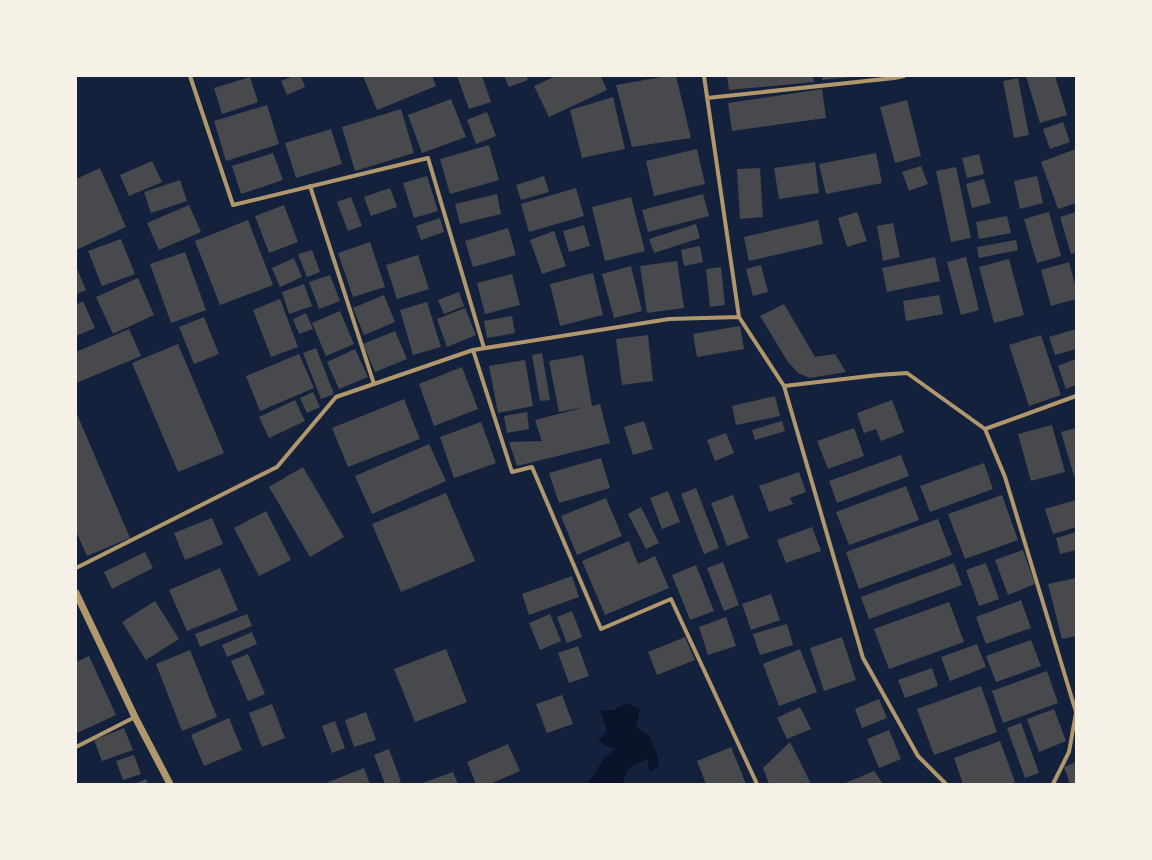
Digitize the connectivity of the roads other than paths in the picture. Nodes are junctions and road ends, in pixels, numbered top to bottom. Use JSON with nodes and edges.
{"nodes":[{"id":1,"x":190,"y":76,"type":"edge"},
{"id":2,"x":704,"y":76,"type":"edge"},
{"id":3,"x":904,"y":76,"type":"edge"},
{"id":4,"x":707,"y":98,"type":"junction"},
{"id":5,"x":310,"y":186,"type":"junction"},
{"id":6,"x":739,"y":317,"type":"junction"},
{"id":7,"x":484,"y":348,"type":"junction"},
{"id":8,"x":473,"y":350,"type":"junction"},
{"id":9,"x":374,"y":384,"type":"junction"},
{"id":10,"x":784,"y":386,"type":"junction"},
{"id":11,"x":1076,"y":396,"type":"edge"},
{"id":12,"x":985,"y":429,"type":"junction"},
{"id":13,"x":76,"y":568,"type":"edge"},
{"id":14,"x":76,"y":593,"type":"edge"},
{"id":15,"x":1076,"y":712,"type":"edge"},
{"id":16,"x":135,"y":717,"type":"junction"},
{"id":17,"x":76,"y":747,"type":"edge"},
{"id":18,"x":170,"y":784,"type":"edge"},
{"id":19,"x":757,"y":784,"type":"edge"},
{"id":20,"x":946,"y":784,"type":"edge"},
{"id":21,"x":1053,"y":784,"type":"edge"}],
"edges":[{"from":1,"to":5,"type":"street"},
{"from":2,"to":4,"type":"street"},
{"from":3,"to":4,"type":"street"},
{"from":4,"to":6,"type":"street"},
{"from":5,"to":7,"type":"street"},
{"from":5,"to":9,"type":"street"},
{"from":6,"to":7,"type":"street"},
{"from":6,"to":10,"type":"street"},
{"from":7,"to":8,"type":"street"},
{"from":8,"to":9,"type":"street"},
{"from":8,"to":19,"type":"street"},
{"from":9,"to":13,"type":"street"},
{"from":10,"to":12,"type":"street"},
{"from":10,"to":20,"type":"street"},
{"from":11,"to":12,"type":"street"},
{"from":12,"to":15,"type":"street"},
{"from":14,"to":16,"type":"street"},
{"from":15,"to":21,"type":"street"},
{"from":16,"to":17,"type":"street"},
{"from":16,"to":18,"type":"street"}]}
